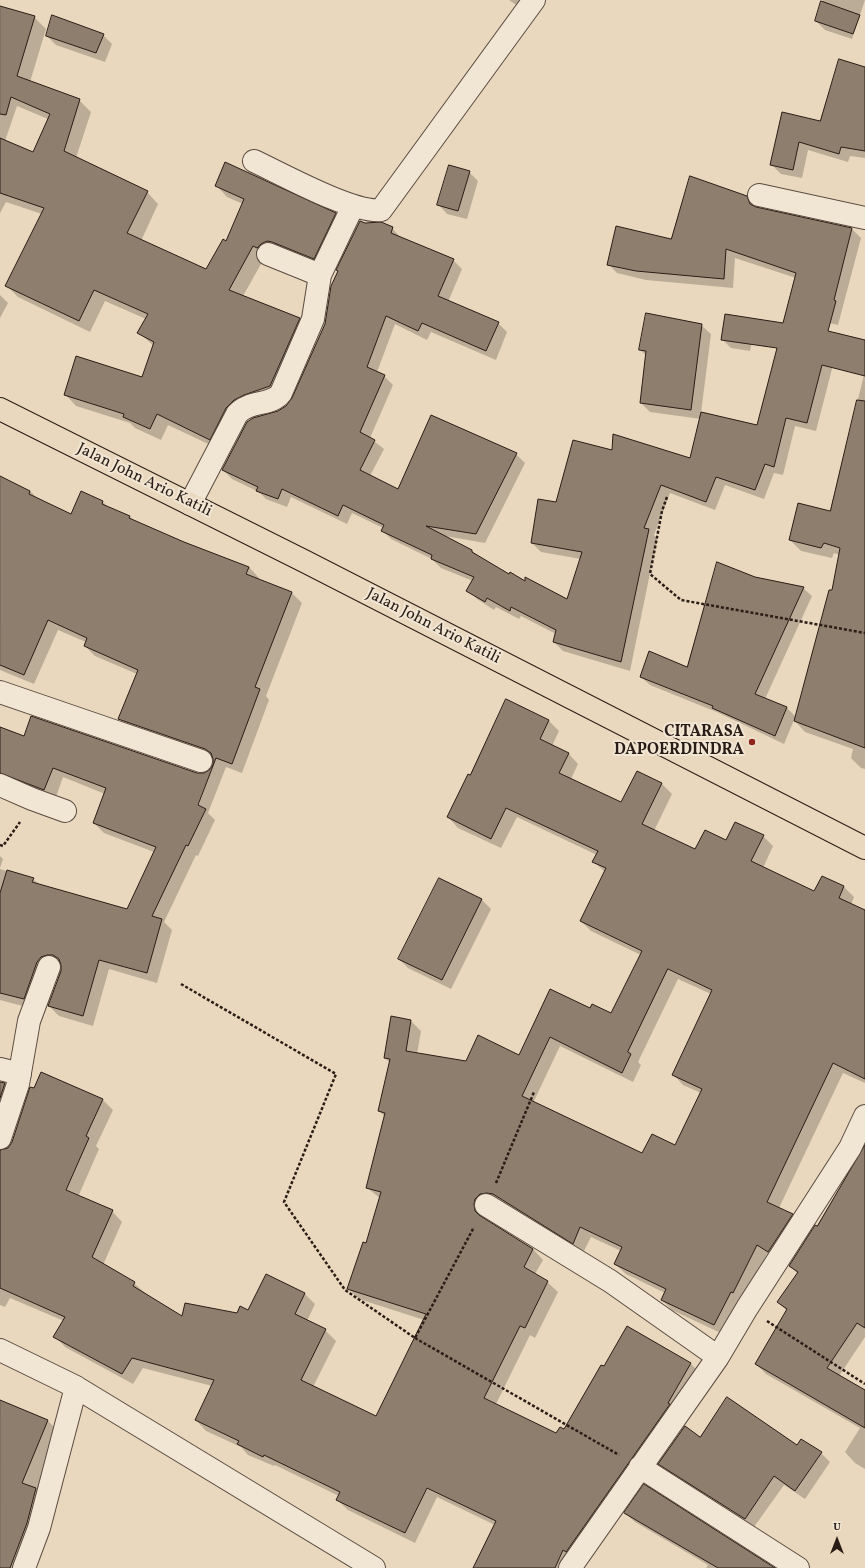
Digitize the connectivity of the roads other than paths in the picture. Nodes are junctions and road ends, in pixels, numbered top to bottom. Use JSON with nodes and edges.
{"nodes":[{"id":1,"x":534,"y":0,"type":"edge"},
{"id":2,"x":254,"y":161,"type":"dead end"},
{"id":3,"x":759,"y":195,"type":"dead end"},
{"id":4,"x":353,"y":206,"type":"junction"},
{"id":5,"x":865,"y":218,"type":"edge"},
{"id":6,"x":268,"y":254,"type":"dead end"},
{"id":7,"x":320,"y":275,"type":"junction"},
{"id":8,"x":0,"y":409,"type":"edge"},
{"id":9,"x":190,"y":504,"type":"junction"},
{"id":10,"x":0,"y":692,"type":"edge"},
{"id":11,"x":201,"y":761,"type":"dead end"},
{"id":12,"x":0,"y":785,"type":"edge"},
{"id":13,"x":65,"y":811,"type":"dead end"},
{"id":14,"x":865,"y":848,"type":"edge"},
{"id":15,"x":49,"y":967,"type":"dead end"},
{"id":16,"x":10,"y":1072,"type":"edge"},
{"id":17,"x":865,"y":1116,"type":"edge"},
{"id":18,"x":0,"y":1138,"type":"edge"},
{"id":19,"x":486,"y":1205,"type":"road end"},
{"id":20,"x":0,"y":1350,"type":"edge"},
{"id":21,"x":718,"y":1357,"type":"junction"},
{"id":22,"x":76,"y":1387,"type":"junction"},
{"id":23,"x":640,"y":1467,"type":"junction"},
{"id":24,"x":24,"y":1568,"type":"edge"},
{"id":25,"x":374,"y":1568,"type":"edge"},
{"id":26,"x":570,"y":1568,"type":"edge"},
{"id":27,"x":798,"y":1568,"type":"edge"}],
"edges":[{"from":1,"to":4,"type":"street"},
{"from":2,"to":4,"type":"street"},
{"from":3,"to":5,"type":"street"},
{"from":4,"to":7,"type":"street"},
{"from":6,"to":7,"type":"street"},
{"from":7,"to":9,"type":"street"},
{"from":8,"to":9,"type":"main road","name":"Jalan John Ario Katili"},
{"from":9,"to":14,"type":"main road","name":"Jalan John Ario Katili"},
{"from":10,"to":11,"type":"street"},
{"from":12,"to":13,"type":"street"},
{"from":15,"to":16,"type":"street"},
{"from":16,"to":18,"type":"street"},
{"from":17,"to":21,"type":"street"},
{"from":19,"to":21,"type":"street"},
{"from":20,"to":22,"type":"street"},
{"from":21,"to":23,"type":"street"},
{"from":22,"to":24,"type":"street"},
{"from":22,"to":25,"type":"street"},
{"from":23,"to":26,"type":"street"},
{"from":23,"to":27,"type":"street"}]}
